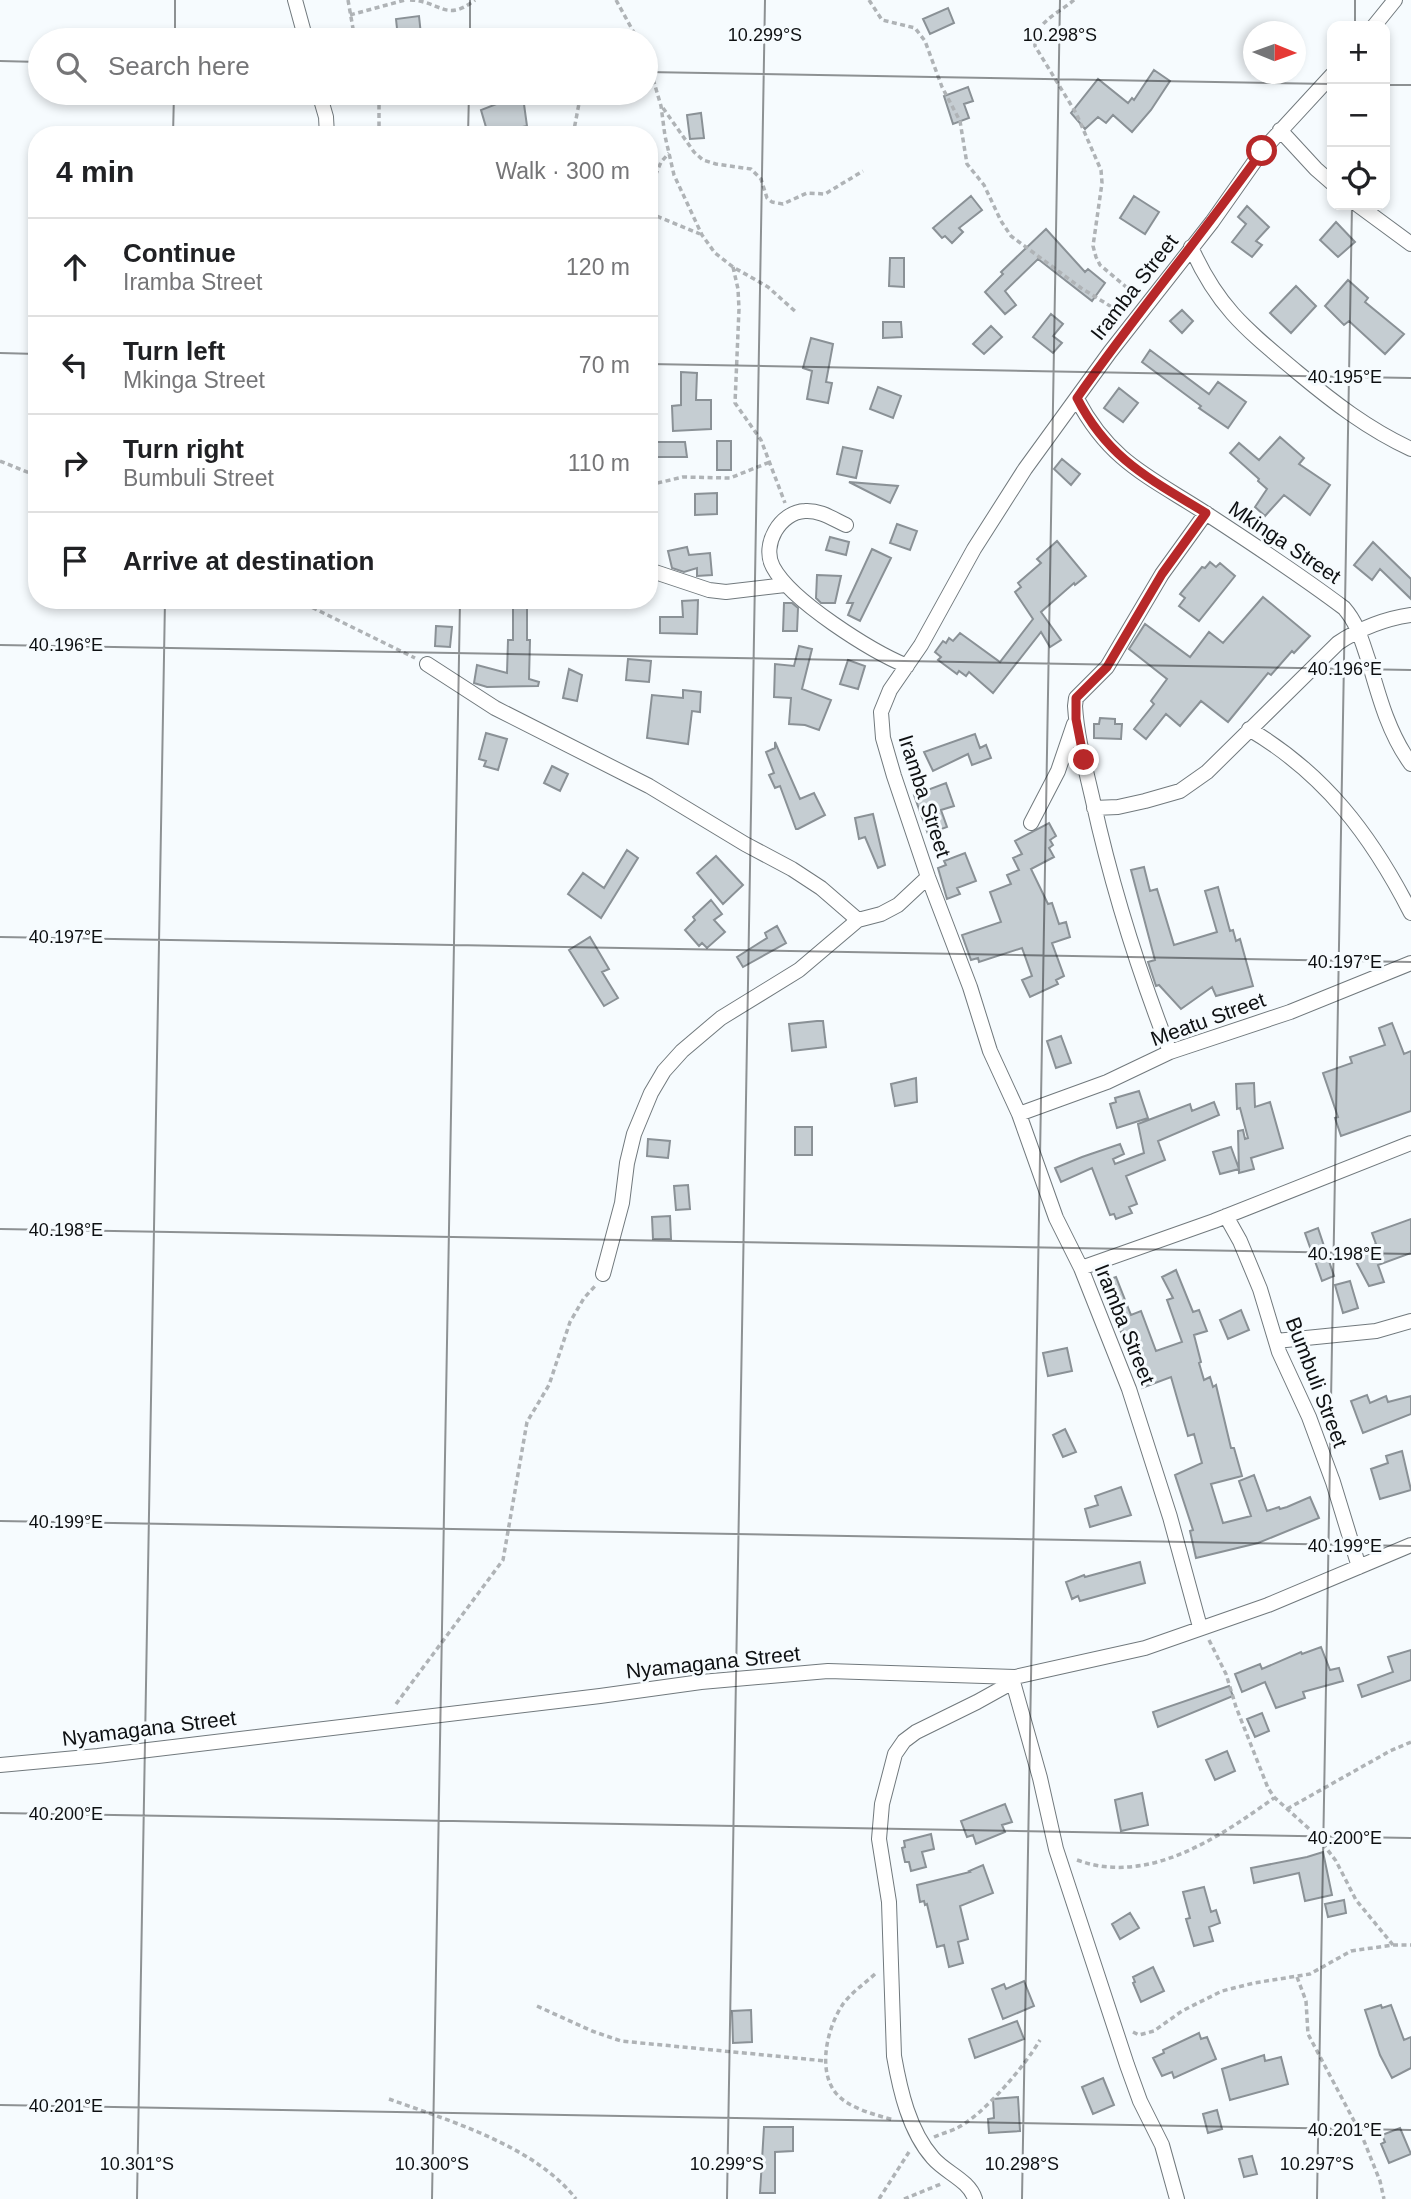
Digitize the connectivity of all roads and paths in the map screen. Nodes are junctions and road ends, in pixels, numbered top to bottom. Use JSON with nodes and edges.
{"nodes":[{"id":1,"x":295,"y":0,"type":"edge"},
{"id":2,"x":348,"y":0,"type":"edge"},
{"id":3,"x":408,"y":0,"type":"edge"},
{"id":4,"x":475,"y":0,"type":"edge"},
{"id":5,"x":610,"y":0,"type":"edge"},
{"id":6,"x":869,"y":0,"type":"edge"},
{"id":7,"x":1074,"y":0,"type":"edge"},
{"id":8,"x":1395,"y":0,"type":"edge"},
{"id":9,"x":617,"y":2,"type":"edge"},
{"id":10,"x":350,"y":15,"type":"junction"},
{"id":11,"x":1378,"y":21,"type":"edge"},
{"id":12,"x":303,"y":28,"type":"edge"},
{"id":13,"x":353,"y":28,"type":"edge"},
{"id":14,"x":630,"y":28,"type":"edge"},
{"id":15,"x":1327,"y":80,"type":"edge"},
{"id":16,"x":658,"y":96,"type":"edge"},
{"id":17,"x":322,"y":105,"type":"edge"},
{"id":18,"x":379,"y":105,"type":"edge"},
{"id":19,"x":579,"y":105,"type":"edge"},
{"id":20,"x":661,"y":106,"type":"junction"},
{"id":21,"x":326,"y":126,"type":"edge"},
{"id":22,"x":379,"y":126,"type":"edge"},
{"id":23,"x":575,"y":126,"type":"edge"},
{"id":24,"x":1280,"y":130,"type":"junction"},
{"id":25,"x":668,"y":153,"type":"junction"},
{"id":26,"x":658,"y":169,"type":"edge"},
{"id":27,"x":863,"y":171,"type":"dead end"},
{"id":28,"x":1327,"y":179,"type":"edge"},
{"id":29,"x":1365,"y":210,"type":"edge"},
{"id":30,"x":658,"y":217,"type":"edge"},
{"id":31,"x":702,"y":235,"type":"junction"},
{"id":32,"x":1411,"y":244,"type":"edge"},
{"id":33,"x":1191,"y":247,"type":"junction"},
{"id":34,"x":733,"y":267,"type":"junction"},
{"id":35,"x":1147,"y":303,"type":"junction"},
{"id":36,"x":797,"y":313,"type":"dead end"},
{"id":37,"x":1134,"y":320,"type":"junction"},
{"id":38,"x":1077,"y":398,"type":"junction"},
{"id":39,"x":1411,"y":449,"type":"edge"},
{"id":40,"x":0,"y":461,"type":"edge"},
{"id":41,"x":770,"y":462,"type":"junction"},
{"id":42,"x":28,"y":472,"type":"edge"},
{"id":43,"x":658,"y":483,"type":"edge"},
{"id":44,"x":1206,"y":513,"type":"junction"},
{"id":45,"x":789,"y":516,"type":"junction"},
{"id":46,"x":846,"y":525,"type":"dead end"},
{"id":47,"x":658,"y":573,"type":"edge"},
{"id":48,"x":785,"y":585,"type":"junction"},
{"id":49,"x":314,"y":609,"type":"edge"},
{"id":50,"x":1411,"y":615,"type":"edge"},
{"id":51,"x":1359,"y":629,"type":"junction"},
{"id":52,"x":427,"y":664,"type":"joint"},
{"id":53,"x":907,"y":666,"type":"junction"},
{"id":54,"x":1076,"y":719,"type":"junction"},
{"id":55,"x":1249,"y":729,"type":"junction"},
{"id":56,"x":1411,"y":764,"type":"edge"},
{"id":57,"x":1094,"y":808,"type":"junction"},
{"id":58,"x":1031,"y":823,"type":"dead end"},
{"id":59,"x":928,"y":877,"type":"junction"},
{"id":60,"x":1411,"y":913,"type":"edge"},
{"id":61,"x":858,"y":920,"type":"junction"},
{"id":62,"x":1411,"y":963,"type":"edge"},
{"id":63,"x":1170,"y":1052,"type":"junction"},
{"id":64,"x":1019,"y":1114,"type":"junction"},
{"id":65,"x":1411,"y":1143,"type":"edge"},
{"id":66,"x":1226,"y":1216,"type":"junction"},
{"id":67,"x":1081,"y":1268,"type":"junction"},
{"id":68,"x":603,"y":1274,"type":"joint"},
{"id":69,"x":1411,"y":1321,"type":"edge"},
{"id":70,"x":1276,"y":1341,"type":"junction"},
{"id":71,"x":1411,"y":1545,"type":"edge"},
{"id":72,"x":1359,"y":1567,"type":"junction"},
{"id":73,"x":1200,"y":1628,"type":"junction"},
{"id":74,"x":1014,"y":1679,"type":"junction"},
{"id":75,"x":382,"y":1722,"type":"junction"},
{"id":76,"x":1411,"y":1741,"type":"edge"},
{"id":77,"x":0,"y":1765,"type":"edge"},
{"id":78,"x":1274,"y":1797,"type":"junction"},
{"id":79,"x":1287,"y":1809,"type":"junction"},
{"id":80,"x":1056,"y":1849,"type":"junction"},
{"id":81,"x":1393,"y":1945,"type":"junction"},
{"id":82,"x":1411,"y":1945,"type":"edge"},
{"id":83,"x":890,"y":1957,"type":"junction"},
{"id":84,"x":1297,"y":1977,"type":"junction"},
{"id":85,"x":537,"y":2006,"type":"dead end"},
{"id":86,"x":1114,"y":2022,"type":"junction"},
{"id":87,"x":1040,"y":2040,"type":"dead end"},
{"id":88,"x":826,"y":2061,"type":"junction"},
{"id":89,"x":389,"y":2099,"type":"dead end"},
{"id":90,"x":916,"y":2131,"type":"junction"},
{"id":91,"x":958,"y":2179,"type":"junction"},
{"id":92,"x":576,"y":2199,"type":"edge"},
{"id":93,"x":879,"y":2199,"type":"edge"},
{"id":94,"x":904,"y":2199,"type":"edge"},
{"id":95,"x":975,"y":2199,"type":"edge"},
{"id":96,"x":1177,"y":2199,"type":"edge"},
{"id":97,"x":1384,"y":2199,"type":"edge"}],
"edges":[{"from":1,"to":12,"type":"street"},
{"from":2,"to":10,"type":"path"},
{"from":3,"to":4,"type":"path"},
{"from":3,"to":10,"type":"path"},
{"from":5,"to":9,"type":"path"},
{"from":6,"to":37,"type":"path"},
{"from":7,"to":35,"type":"path"},
{"from":8,"to":11,"type":"street"},
{"from":9,"to":14,"type":"path"},
{"from":10,"to":13,"type":"path"},
{"from":15,"to":24,"type":"street","name":"Iramba Street"},
{"from":16,"to":20,"type":"path"},
{"from":17,"to":21,"type":"street"},
{"from":18,"to":22,"type":"path"},
{"from":19,"to":23,"type":"path"},
{"from":20,"to":25,"type":"path"},
{"from":20,"to":27,"type":"path"},
{"from":24,"to":28,"type":"street"},
{"from":24,"to":33,"type":"street","name":"Iramba Street"},
{"from":25,"to":26,"type":"path"},
{"from":25,"to":31,"type":"path"},
{"from":29,"to":32,"type":"street"},
{"from":30,"to":31,"type":"path"},
{"from":31,"to":34,"type":"path"},
{"from":33,"to":35,"type":"street","name":"Iramba Street"},
{"from":33,"to":39,"type":"street"},
{"from":34,"to":36,"type":"path"},
{"from":34,"to":41,"type":"path"},
{"from":35,"to":37,"type":"street","name":"Iramba Street"},
{"from":37,"to":38,"type":"street","name":"Iramba Street"},
{"from":38,"to":44,"type":"street","name":"Mkinga Street"},
{"from":38,"to":53,"type":"street","name":"Iramba Street"},
{"from":40,"to":42,"type":"path"},
{"from":41,"to":43,"type":"path"},
{"from":41,"to":45,"type":"path"},
{"from":44,"to":51,"type":"street","name":"Mkinga Street"},
{"from":44,"to":54,"type":"street"},
{"from":45,"to":46,"type":"street"},
{"from":45,"to":48,"type":"street"},
{"from":47,"to":48,"type":"street"},
{"from":48,"to":53,"type":"street"},
{"from":49,"to":52,"type":"path"},
{"from":50,"to":51,"type":"street"},
{"from":51,"to":55,"type":"street"},
{"from":51,"to":56,"type":"street","name":"Mkinga Street"},
{"from":52,"to":61,"type":"street"},
{"from":53,"to":59,"type":"street","name":"Iramba Street"},
{"from":54,"to":57,"type":"street"},
{"from":54,"to":58,"type":"street"},
{"from":55,"to":57,"type":"street"},
{"from":55,"to":60,"type":"street"},
{"from":57,"to":63,"type":"street"},
{"from":59,"to":61,"type":"street"},
{"from":59,"to":64,"type":"street","name":"Iramba Street"},
{"from":61,"to":68,"type":"street"},
{"from":62,"to":63,"type":"street","name":"Meatu Street"},
{"from":63,"to":64,"type":"street","name":"Meatu Street"},
{"from":64,"to":67,"type":"street","name":"Iramba Street"},
{"from":65,"to":66,"type":"street"},
{"from":66,"to":67,"type":"street"},
{"from":66,"to":70,"type":"street","name":"Bumbuli Street"},
{"from":67,"to":73,"type":"street","name":"Iramba Street"},
{"from":68,"to":75,"type":"path"},
{"from":69,"to":70,"type":"street"},
{"from":70,"to":72,"type":"street","name":"Bumbuli Street"},
{"from":71,"to":72,"type":"street","name":"Nyamagana Street"},
{"from":72,"to":73,"type":"street","name":"Nyamagana Street"},
{"from":73,"to":74,"type":"street","name":"Nyamagana Street"},
{"from":73,"to":78,"type":"path"},
{"from":74,"to":75,"type":"street","name":"Nyamagana Street"},
{"from":74,"to":80,"type":"street"},
{"from":74,"to":83,"type":"street"},
{"from":75,"to":77,"type":"street","name":"Nyamagana Street"},
{"from":76,"to":79,"type":"path"},
{"from":78,"to":79,"type":"path"},
{"from":78,"to":80,"type":"path"},
{"from":79,"to":81,"type":"path"},
{"from":80,"to":86,"type":"street"},
{"from":81,"to":82,"type":"path"},
{"from":81,"to":84,"type":"path"},
{"from":83,"to":88,"type":"path"},
{"from":83,"to":90,"type":"street"},
{"from":84,"to":86,"type":"path"},
{"from":84,"to":97,"type":"path"},
{"from":85,"to":88,"type":"path"},
{"from":86,"to":96,"type":"street"},
{"from":87,"to":90,"type":"path"},
{"from":88,"to":90,"type":"path"},
{"from":89,"to":92,"type":"path"},
{"from":90,"to":91,"type":"street"},
{"from":90,"to":93,"type":"path"},
{"from":91,"to":94,"type":"path"},
{"from":91,"to":95,"type":"street"}]}
